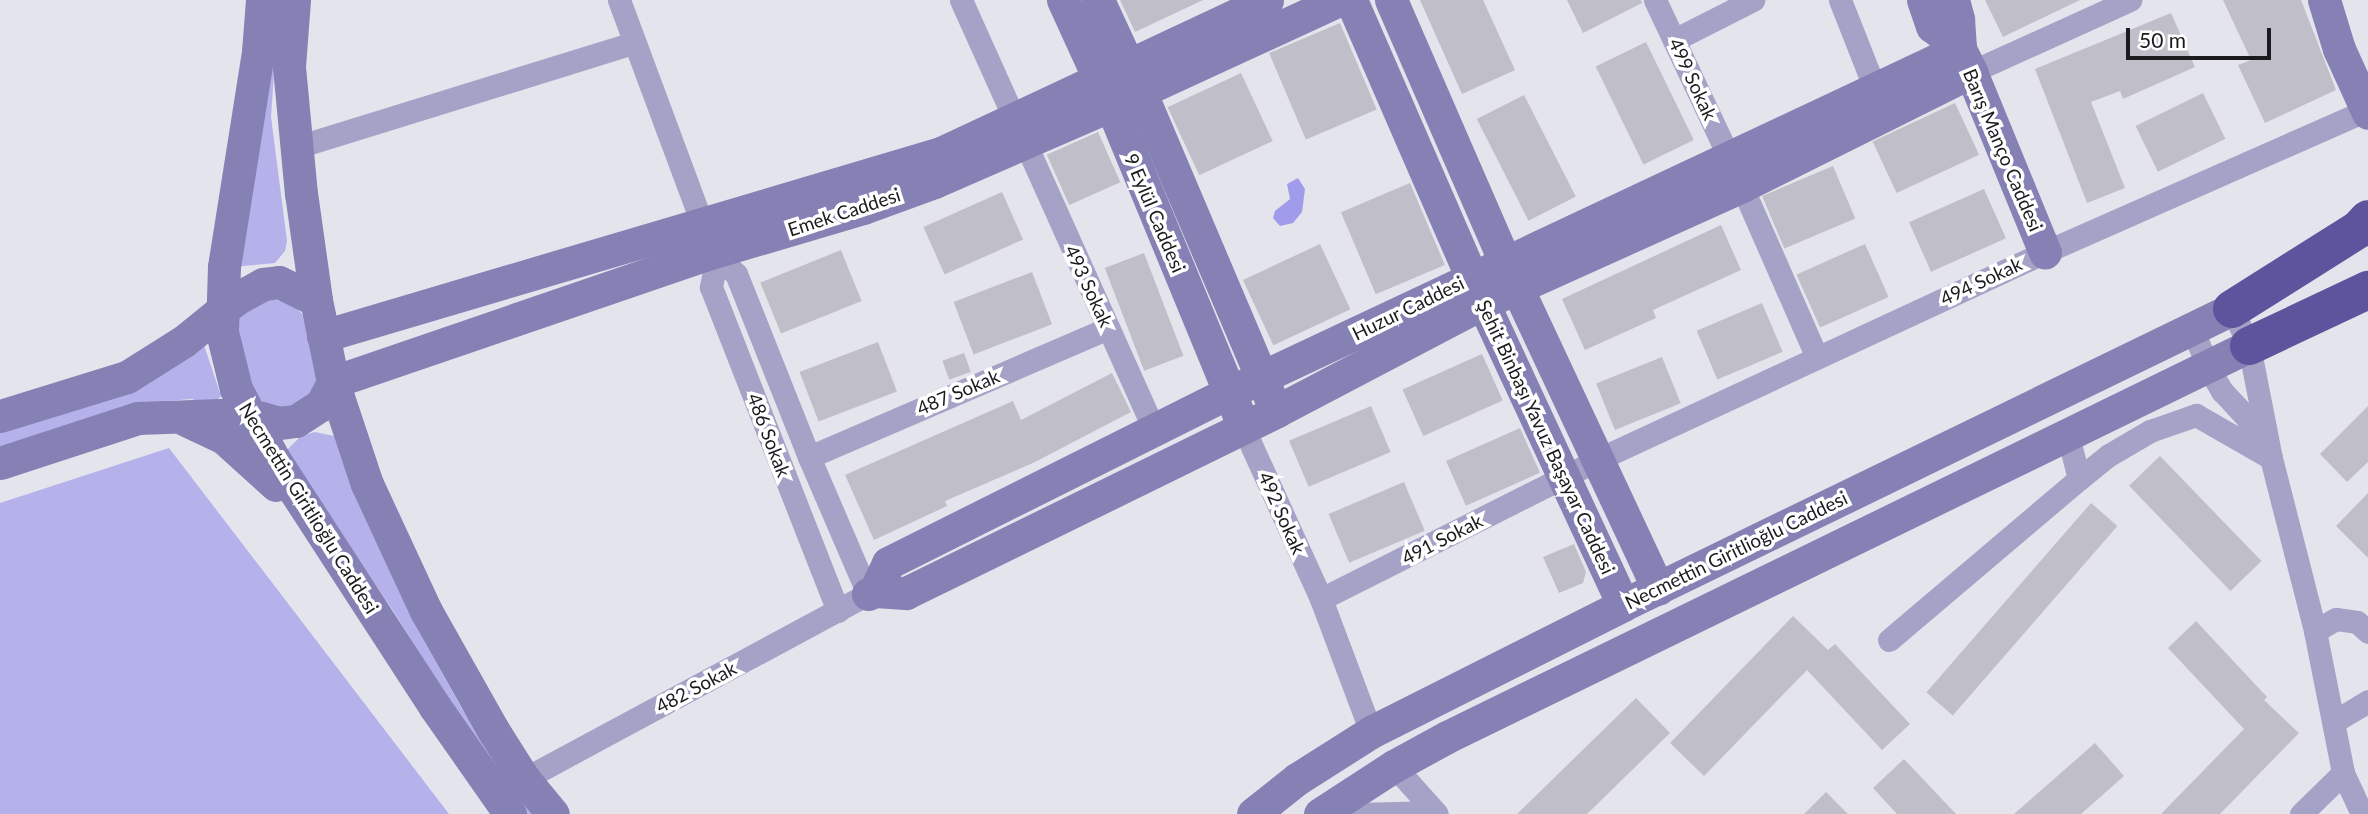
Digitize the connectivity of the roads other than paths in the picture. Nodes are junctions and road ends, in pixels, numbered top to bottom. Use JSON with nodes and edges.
{"nodes":[{"id":1,"x":262,"y":0,"type":"edge"},
{"id":2,"x":294,"y":0,"type":"edge"},
{"id":3,"x":618,"y":0,"type":"edge"},
{"id":4,"x":961,"y":0,"type":"edge"},
{"id":5,"x":1063,"y":0,"type":"edge"},
{"id":6,"x":1098,"y":0,"type":"edge"},
{"id":7,"x":1267,"y":0,"type":"edge"},
{"id":8,"x":1339,"y":0,"type":"edge"},
{"id":9,"x":1351,"y":0,"type":"edge"},
{"id":10,"x":1391,"y":0,"type":"edge"},
{"id":11,"x":1655,"y":0,"type":"edge"},
{"id":12,"x":1753,"y":0,"type":"edge"},
{"id":13,"x":1840,"y":0,"type":"edge"},
{"id":14,"x":1923,"y":0,"type":"edge"},
{"id":15,"x":1952,"y":0,"type":"edge"},
{"id":16,"x":2130,"y":0,"type":"edge"},
{"id":17,"x":2324,"y":0,"type":"edge"},
{"id":18,"x":1674,"y":40,"type":"junction"},
{"id":19,"x":635,"y":43,"type":"junction"},
{"id":20,"x":1966,"y":61,"type":"junction"},
{"id":21,"x":1119,"y":85,"type":"junction"},
{"id":22,"x":1875,"y":89,"type":"junction"},
{"id":23,"x":2367,"y":111,"type":"edge"},
{"id":24,"x":1018,"y":131,"type":"junction"},
{"id":25,"x":297,"y":148,"type":"junction"},
{"id":26,"x":1735,"y":172,"type":"junction"},
{"id":27,"x":233,"y":213,"type":"junction"},
{"id":28,"x":2368,"y":219,"type":"edge"},
{"id":29,"x":711,"y":245,"type":"junction"},
{"id":30,"x":2368,"y":248,"type":"edge"},
{"id":31,"x":2045,"y":252,"type":"junction"},
{"id":32,"x":1512,"y":274,"type":"junction"},
{"id":33,"x":1479,"y":290,"type":"junction"},
{"id":34,"x":2368,"y":290,"type":"edge"},
{"id":35,"x":316,"y":300,"type":"junction"},
{"id":36,"x":2232,"y":309,"type":"junction"},
{"id":37,"x":223,"y":311,"type":"junction"},
{"id":38,"x":2368,"y":317,"type":"edge"},
{"id":39,"x":1108,"y":328,"type":"junction"},
{"id":40,"x":2192,"y":328,"type":"junction"},
{"id":41,"x":323,"y":336,"type":"junction"},
{"id":42,"x":2249,"y":346,"type":"junction"},
{"id":43,"x":1817,"y":357,"type":"junction"},
{"id":44,"x":2208,"y":367,"type":"junction"},
{"id":45,"x":127,"y":377,"type":"junction"},
{"id":46,"x":1260,"y":379,"type":"junction"},
{"id":47,"x":333,"y":382,"type":"junction"},
{"id":48,"x":1230,"y":392,"type":"junction"},
{"id":49,"x":1277,"y":411,"type":"junction"},
{"id":50,"x":248,"y":414,"type":"junction"},
{"id":51,"x":172,"y":415,"type":"junction"},
{"id":52,"x":0,"y":416,"type":"edge"},
{"id":53,"x":1243,"y":427,"type":"junction"},
{"id":54,"x":1154,"y":430,"type":"junction"},
{"id":55,"x":2067,"y":436,"type":"junction"},
{"id":56,"x":808,"y":457,"type":"junction"},
{"id":57,"x":2271,"y":458,"type":"junction"},
{"id":58,"x":1599,"y":459,"type":"junction"},
{"id":59,"x":0,"y":463,"type":"edge"},
{"id":60,"x":1563,"y":478,"type":"junction"},
{"id":61,"x":2079,"y":479,"type":"junction"},
{"id":62,"x":330,"y":546,"type":"junction"},
{"id":63,"x":1658,"y":589,"type":"junction"},
{"id":64,"x":872,"y":593,"type":"junction"},
{"id":65,"x":1321,"y":600,"type":"junction"},
{"id":66,"x":1623,"y":605,"type":"junction"},
{"id":67,"x":838,"y":611,"type":"junction"},
{"id":68,"x":2315,"y":631,"type":"junction"},
{"id":69,"x":2368,"y":632,"type":"edge"},
{"id":70,"x":1889,"y":640,"type":"dead end"},
{"id":71,"x":2368,"y":701,"type":"edge"},
{"id":72,"x":2335,"y":721,"type":"junction"},
{"id":73,"x":1371,"y":732,"type":"junction"},
{"id":74,"x":1394,"y":766,"type":"junction"},
{"id":75,"x":2343,"y":774,"type":"junction"},
{"id":76,"x":524,"y":779,"type":"junction"},
{"id":77,"x":1436,"y":813,"type":"edge"},
{"id":78,"x":510,"y":814,"type":"edge"},
{"id":79,"x":553,"y":814,"type":"edge"},
{"id":80,"x":1253,"y":814,"type":"edge"},
{"id":81,"x":1320,"y":814,"type":"edge"},
{"id":82,"x":1358,"y":814,"type":"edge"},
{"id":83,"x":2301,"y":814,"type":"edge"},
{"id":84,"x":2362,"y":814,"type":"edge"}],
"edges":[{"from":1,"to":27,"type":"street","name":"Necmettin Giritlioğlu Caddesi"},
{"from":2,"to":25,"type":"street"},
{"from":3,"to":19,"type":"street"},
{"from":4,"to":24,"type":"street","name":"493 Sokak"},
{"from":5,"to":21,"type":"street","name":"9 Eylül Caddesi"},
{"from":6,"to":21,"type":"street","name":"9 Eylül Caddesi"},
{"from":7,"to":21,"type":"street","name":"Emek Caddesi"},
{"from":8,"to":21,"type":"street","name":"Emek Caddesi"},
{"from":9,"to":33,"type":"street","name":"Şehit Binbaşı Yavuz Başayar Caddesi"},
{"from":10,"to":32,"type":"street","name":"Şehit Binbaşı Yavuz Başayar Caddesi"},
{"from":11,"to":18,"type":"street","name":"499 Sokak"},
{"from":12,"to":18,"type":"street"},
{"from":13,"to":22,"type":"street"},
{"from":14,"to":20,"type":"street","name":"Barış Manço Caddesi"},
{"from":15,"to":20,"type":"street","name":"Barış Manço Caddesi"},
{"from":16,"to":20,"type":"street"},
{"from":17,"to":23,"type":"street"},
{"from":18,"to":26,"type":"street","name":"499 Sokak"},
{"from":19,"to":25,"type":"street"},
{"from":19,"to":29,"type":"street"},
{"from":20,"to":22,"type":"street","name":"Huzur Caddesi"},
{"from":20,"to":26,"type":"street","name":"Huzur Caddesi"},
{"from":20,"to":31,"type":"street","name":"Barış Manço Caddesi"},
{"from":21,"to":24,"type":"street","name":"Emek Caddesi"},
{"from":21,"to":46,"type":"street","name":"9 Eylül Caddesi"},
{"from":21,"to":48,"type":"street","name":"9 Eylül Caddesi"},
{"from":22,"to":26,"type":"street","name":"Huzur Caddesi"},
{"from":23,"to":31,"type":"street","name":"494 Sokak"},
{"from":24,"to":29,"type":"street","name":"Emek Caddesi"},
{"from":24,"to":39,"type":"street","name":"493 Sokak"},
{"from":25,"to":35,"type":"street"},
{"from":26,"to":32,"type":"street","name":"Huzur Caddesi"},
{"from":26,"to":43,"type":"street","name":"499 Sokak"},
{"from":27,"to":37,"type":"street","name":"Necmettin Giritlioğlu Caddesi"},
{"from":27,"to":45,"type":"street"},
{"from":28,"to":36,"type":"highway"},
{"from":29,"to":41,"type":"street","name":"Emek Caddesi"},
{"from":29,"to":47,"type":"street","name":"Emek Caddesi"},
{"from":29,"to":56,"type":"street","name":"486 Sokak"},
{"from":29,"to":67,"type":"street","name":"486 Sokak"},
{"from":30,"to":36,"type":"highway"},
{"from":31,"to":43,"type":"street","name":"494 Sokak"},
{"from":32,"to":33,"type":"street","name":"Huzur Caddesi"},
{"from":32,"to":58,"type":"street","name":"Şehit Binbaşı Yavuz Başayar Caddesi"},
{"from":33,"to":46,"type":"street","name":"Huzur Caddesi"},
{"from":33,"to":49,"type":"street","name":"Huzur Caddesi"},
{"from":33,"to":60,"type":"street","name":"Şehit Binbaşı Yavuz Başayar Caddesi"},
{"from":34,"to":42,"type":"highway"},
{"from":35,"to":37,"type":"street"},
{"from":35,"to":41,"type":"street"},
{"from":36,"to":40,"type":"street","name":"Necmettin Giritlioğlu Caddesi"},
{"from":36,"to":42,"type":"street"},
{"from":37,"to":45,"type":"street"},
{"from":37,"to":50,"type":"street","name":"Necmettin Giritlioğlu Caddesi"},
{"from":38,"to":42,"type":"highway"},
{"from":39,"to":54,"type":"street","name":"493 Sokak"},
{"from":39,"to":56,"type":"street","name":"487 Sokak"},
{"from":40,"to":44,"type":"street"},
{"from":40,"to":63,"type":"street","name":"Necmettin Giritlioğlu Caddesi"},
{"from":41,"to":47,"type":"street"},
{"from":42,"to":44,"type":"street","name":"Necmettin Giritlioğlu Caddesi"},
{"from":42,"to":57,"type":"street"},
{"from":43,"to":58,"type":"street","name":"494 Sokak"},
{"from":44,"to":55,"type":"street","name":"Necmettin Giritlioğlu Caddesi"},
{"from":44,"to":57,"type":"street"},
{"from":45,"to":52,"type":"street"},
{"from":46,"to":48,"type":"street","name":"Huzur Caddesi"},
{"from":46,"to":49,"type":"street","name":"9 Eylül Caddesi"},
{"from":47,"to":50,"type":"street"},
{"from":47,"to":76,"type":"street"},
{"from":48,"to":53,"type":"street","name":"9 Eylül Caddesi"},
{"from":48,"to":54,"type":"street","name":"Huzur Caddesi"},
{"from":49,"to":53,"type":"street","name":"Huzur Caddesi"},
{"from":50,"to":51,"type":"street"},
{"from":50,"to":62,"type":"street","name":"Necmettin Giritlioğlu Caddesi"},
{"from":51,"to":59,"type":"street"},
{"from":51,"to":62,"type":"street"},
{"from":53,"to":64,"type":"street","name":"Huzur Caddesi"},
{"from":53,"to":65,"type":"street","name":"492 Sokak"},
{"from":54,"to":64,"type":"street","name":"Huzur Caddesi"},
{"from":55,"to":61,"type":"street"},
{"from":55,"to":74,"type":"street","name":"Necmettin Giritlioğlu Caddesi"},
{"from":56,"to":64,"type":"street","name":"486 Sokak"},
{"from":57,"to":61,"type":"street"},
{"from":57,"to":68,"type":"street"},
{"from":58,"to":60,"type":"street","name":"491 Sokak"},
{"from":58,"to":63,"type":"street","name":"Şehit Binbaşı Yavuz Başayar Caddesi"},
{"from":60,"to":65,"type":"street","name":"491 Sokak"},
{"from":60,"to":66,"type":"street","name":"Şehit Binbaşı Yavuz Başayar Caddesi"},
{"from":61,"to":70,"type":"street"},
{"from":62,"to":78,"type":"street","name":"Necmettin Giritlioğlu Caddesi"},
{"from":63,"to":66,"type":"street","name":"Necmettin Giritlioğlu Caddesi"},
{"from":64,"to":67,"type":"street","name":"482 Sokak"},
{"from":65,"to":73,"type":"street","name":"492 Sokak"},
{"from":66,"to":73,"type":"street","name":"Necmettin Giritlioğlu Caddesi"},
{"from":67,"to":76,"type":"street","name":"482 Sokak"},
{"from":68,"to":69,"type":"street"},
{"from":68,"to":72,"type":"street"},
{"from":71,"to":72,"type":"street"},
{"from":72,"to":75,"type":"street"},
{"from":73,"to":80,"type":"street","name":"Necmettin Giritlioğlu Caddesi"},
{"from":74,"to":77,"type":"street"},
{"from":74,"to":81,"type":"street","name":"Necmettin Giritlioğlu Caddesi"},
{"from":75,"to":83,"type":"street"},
{"from":75,"to":84,"type":"street"},
{"from":76,"to":79,"type":"street"},
{"from":77,"to":82,"type":"street"}]}
